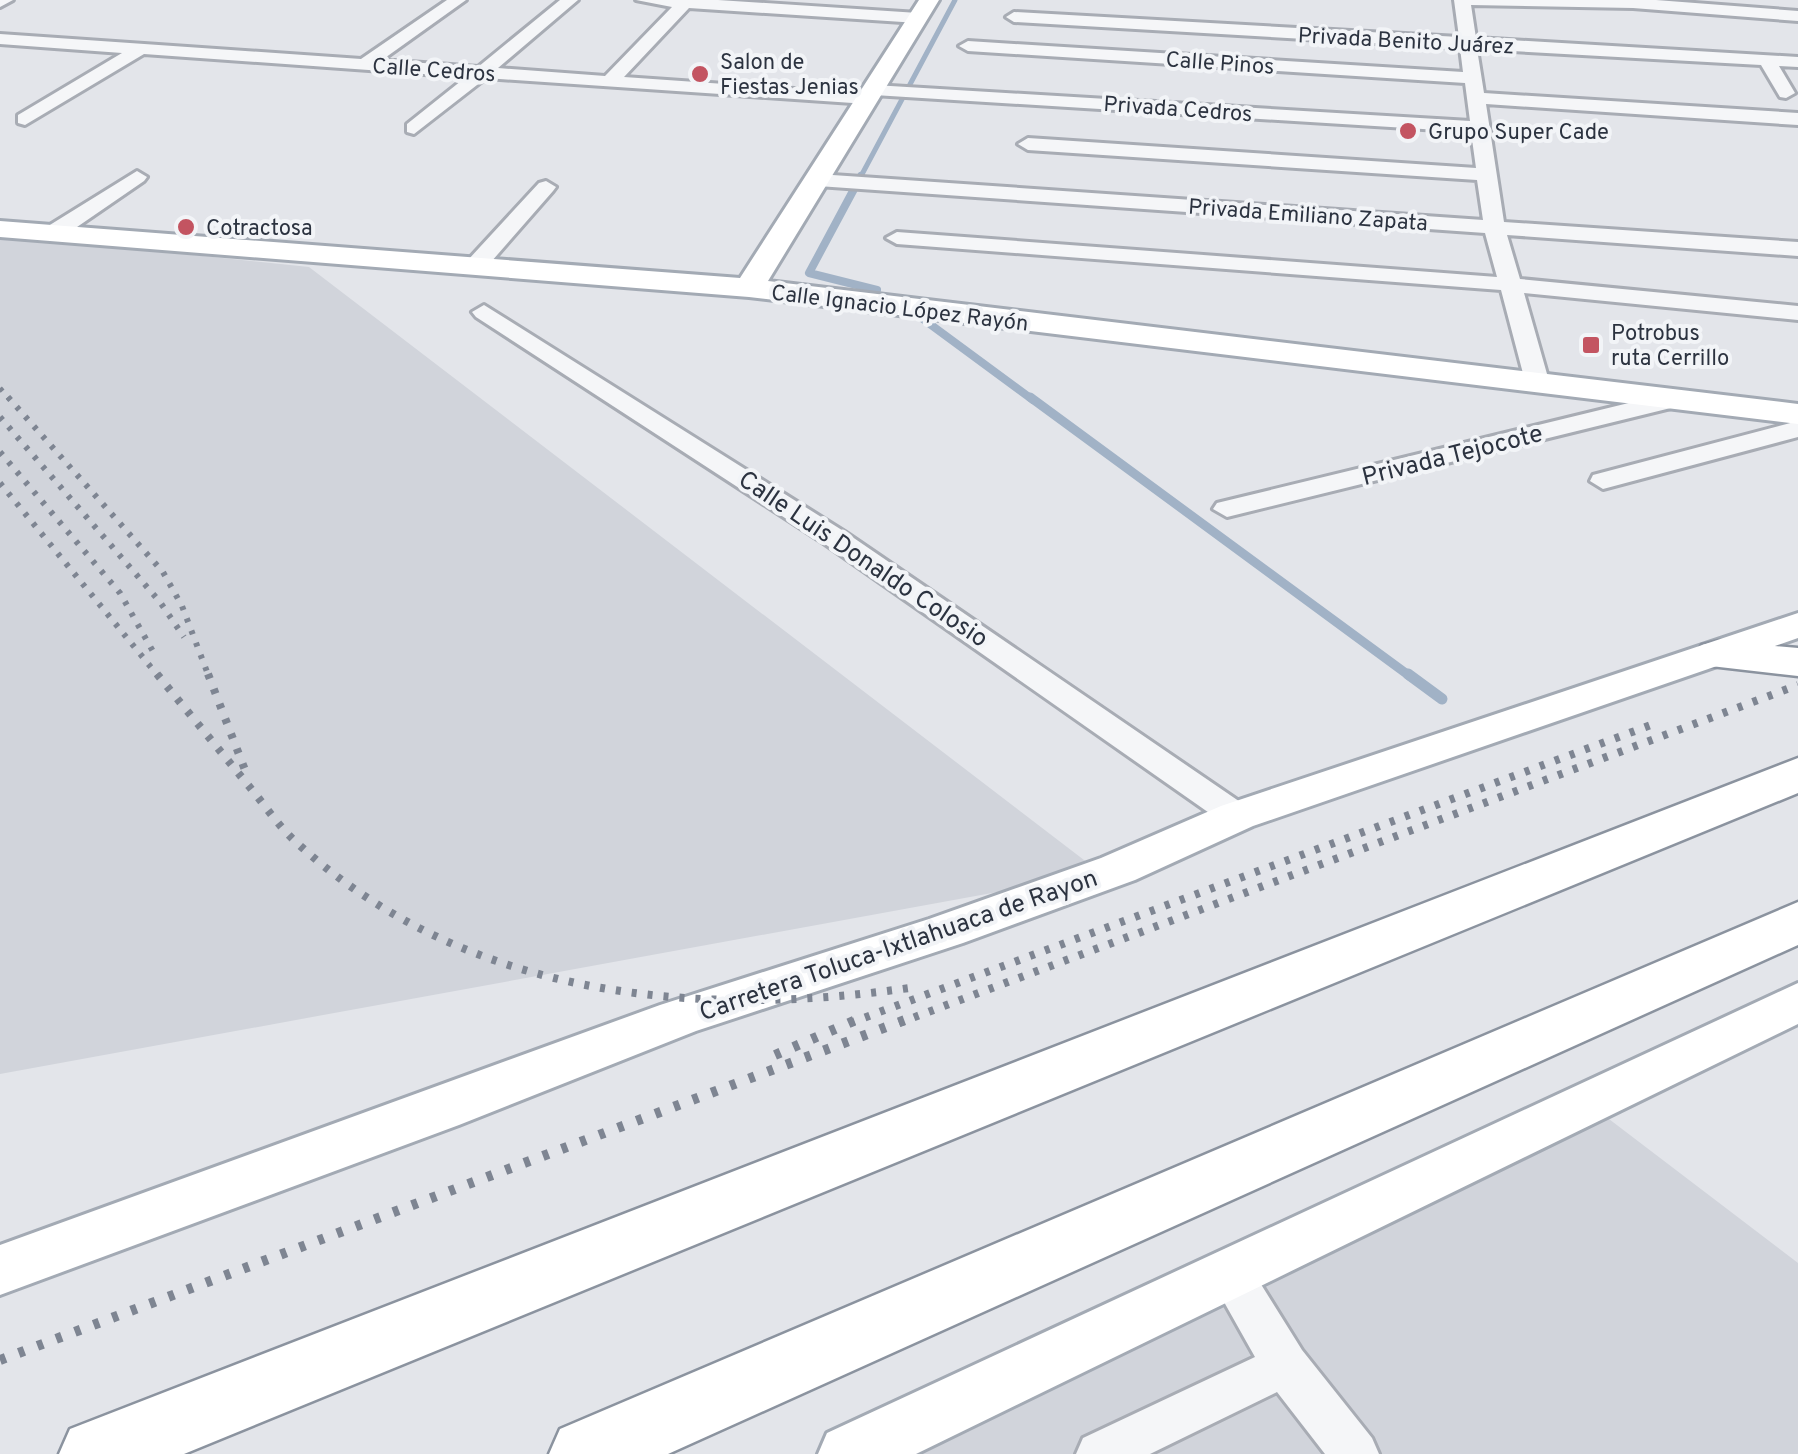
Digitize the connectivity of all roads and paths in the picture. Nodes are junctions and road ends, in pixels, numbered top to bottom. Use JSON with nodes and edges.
{"nodes":[{"id":1,"x":458,"y":0,"type":"edge"},
{"id":2,"x":570,"y":0,"type":"edge"},
{"id":3,"x":644,"y":0,"type":"edge"},
{"id":4,"x":1466,"y":0,"type":"edge"},
{"id":5,"x":686,"y":1,"type":"edge"},
{"id":6,"x":923,"y":9,"type":"edge"},
{"id":7,"x":1798,"y":16,"type":"edge"},
{"id":8,"x":1014,"y":17,"type":"dead end"},
{"id":9,"x":1474,"y":30,"type":"junction"},
{"id":10,"x":1615,"y":32,"type":"dead end"},
{"id":11,"x":1690,"y":36,"type":"dead end"},
{"id":12,"x":0,"y":39,"type":"edge"},
{"id":13,"x":968,"y":46,"type":"dead end"},
{"id":14,"x":142,"y":48,"type":"junction"},
{"id":15,"x":1767,"y":61,"type":"junction"},
{"id":16,"x":1798,"y":62,"type":"edge"},
{"id":17,"x":365,"y":64,"type":"junction"},
{"id":18,"x":482,"y":73,"type":"junction"},
{"id":19,"x":610,"y":81,"type":"junction"},
{"id":20,"x":1475,"y":88,"type":"junction"},
{"id":21,"x":876,"y":93,"type":"junction"},
{"id":22,"x":1786,"y":93,"type":"dead end"},
{"id":23,"x":25,"y":118,"type":"dead end"},
{"id":24,"x":1798,"y":119,"type":"edge"},
{"id":25,"x":1482,"y":127,"type":"junction"},
{"id":26,"x":414,"y":128,"type":"dead end"},
{"id":27,"x":1028,"y":144,"type":"dead end"},
{"id":28,"x":1487,"y":175,"type":"junction"},
{"id":29,"x":137,"y":177,"type":"dead end"},
{"id":30,"x":828,"y":181,"type":"junction"},
{"id":31,"x":546,"y":186,"type":"dead end"},
{"id":32,"x":1494,"y":226,"type":"junction"},
{"id":33,"x":0,"y":229,"type":"edge"},
{"id":34,"x":52,"y":234,"type":"junction"},
{"id":35,"x":897,"y":238,"type":"dead end"},
{"id":36,"x":1798,"y":250,"type":"edge"},
{"id":37,"x":476,"y":265,"type":"junction"},
{"id":38,"x":1508,"y":286,"type":"junction"},
{"id":39,"x":749,"y":288,"type":"junction"},
{"id":40,"x":484,"y":312,"type":"dead end"},
{"id":41,"x":1798,"y":312,"type":"edge"},
{"id":42,"x":1537,"y":381,"type":"junction"},
{"id":43,"x":1678,"y":399,"type":"junction"},
{"id":44,"x":1798,"y":414,"type":"edge"},
{"id":45,"x":1798,"y":429,"type":"edge"},
{"id":46,"x":1602,"y":482,"type":"dead end"},
{"id":47,"x":1226,"y":509,"type":"dead end"},
{"id":48,"x":1798,"y":625,"type":"edge"},
{"id":49,"x":1718,"y":655,"type":"junction"},
{"id":50,"x":1798,"y":662,"type":"edge"},
{"id":51,"x":1798,"y":774,"type":"edge"},
{"id":52,"x":1237,"y":816,"type":"junction"},
{"id":53,"x":1798,"y":922,"type":"edge"},
{"id":54,"x":1798,"y":1002,"type":"edge"},
{"id":55,"x":0,"y":1270,"type":"edge"},
{"id":56,"x":1228,"y":1270,"type":"junction"},
{"id":57,"x":1285,"y":1364,"type":"junction"},
{"id":58,"x":97,"y":1454,"type":"edge"},
{"id":59,"x":586,"y":1454,"type":"edge"},
{"id":60,"x":850,"y":1454,"type":"edge"},
{"id":61,"x":1100,"y":1454,"type":"edge"},
{"id":62,"x":1354,"y":1454,"type":"edge"}],
"edges":[{"from":1,"to":17,"type":"street"},
{"from":2,"to":18,"type":"street"},
{"from":3,"to":5,"type":"street"},
{"from":4,"to":7,"type":"street"},
{"from":4,"to":9,"type":"street"},
{"from":5,"to":6,"type":"street"},
{"from":5,"to":19,"type":"street"},
{"from":6,"to":21,"type":"main road"},
{"from":8,"to":9,"type":"street","name":"Privada Benito Juárez"},
{"from":9,"to":15,"type":"street","name":"Privada Benito Juárez"},
{"from":9,"to":20,"type":"street"},
{"from":10,"to":11,"type":"street"},
{"from":12,"to":14,"type":"street","name":"Calle Cedros"},
{"from":13,"to":20,"type":"street","name":"Calle Pinos"},
{"from":14,"to":17,"type":"street","name":"Calle Cedros"},
{"from":14,"to":23,"type":"street"},
{"from":15,"to":16,"type":"street","name":"Privada Benito Juárez"},
{"from":15,"to":22,"type":"street"},
{"from":17,"to":18,"type":"street","name":"Calle Cedros"},
{"from":18,"to":19,"type":"street","name":"Calle Cedros"},
{"from":18,"to":26,"type":"street"},
{"from":19,"to":21,"type":"street","name":"Calle Cedros"},
{"from":20,"to":24,"type":"street","name":"Calle Pinos"},
{"from":20,"to":25,"type":"street"},
{"from":21,"to":25,"type":"street","name":"Privada Cedros"},
{"from":21,"to":30,"type":"main road"},
{"from":25,"to":28,"type":"street"},
{"from":27,"to":28,"type":"street"},
{"from":28,"to":32,"type":"street"},
{"from":29,"to":34,"type":"street"},
{"from":30,"to":32,"type":"street","name":"Privada Emiliano Zapata"},
{"from":30,"to":39,"type":"main road"},
{"from":31,"to":37,"type":"street"},
{"from":32,"to":36,"type":"street","name":"Privada Emiliano Zapata"},
{"from":32,"to":38,"type":"street"},
{"from":33,"to":34,"type":"main road","name":"Calle Ignacio López Rayón"},
{"from":34,"to":37,"type":"main road","name":"Calle Ignacio López Rayón"},
{"from":35,"to":38,"type":"street"},
{"from":37,"to":39,"type":"main road","name":"Calle Ignacio López Rayón"},
{"from":38,"to":41,"type":"street"},
{"from":38,"to":42,"type":"street"},
{"from":39,"to":42,"type":"main road","name":"Calle Ignacio López Rayón"},
{"from":40,"to":52,"type":"street","name":"Calle Luis Donaldo Colosio"},
{"from":42,"to":43,"type":"main road","name":"Calle Ignacio López Rayón"},
{"from":43,"to":44,"type":"main road","name":"Calle Ignacio López Rayón"},
{"from":43,"to":47,"type":"street","name":"Privada Tejocote"},
{"from":45,"to":46,"type":"street"},
{"from":48,"to":49,"type":"main road","name":"Carretera Toluca-Ixtlahuaca de Rayon"},
{"from":49,"to":50,"type":"highway"},
{"from":49,"to":52,"type":"main road","name":"Carretera Toluca-Ixtlahuaca de Rayon"},
{"from":51,"to":58,"type":"highway"},
{"from":52,"to":55,"type":"main road","name":"Carretera Toluca-Ixtlahuaca de Rayon"},
{"from":53,"to":59,"type":"highway"},
{"from":54,"to":56,"type":"main road"},
{"from":56,"to":57,"type":"street"},
{"from":56,"to":60,"type":"main road"},
{"from":57,"to":61,"type":"street"},
{"from":57,"to":62,"type":"street"}]}
